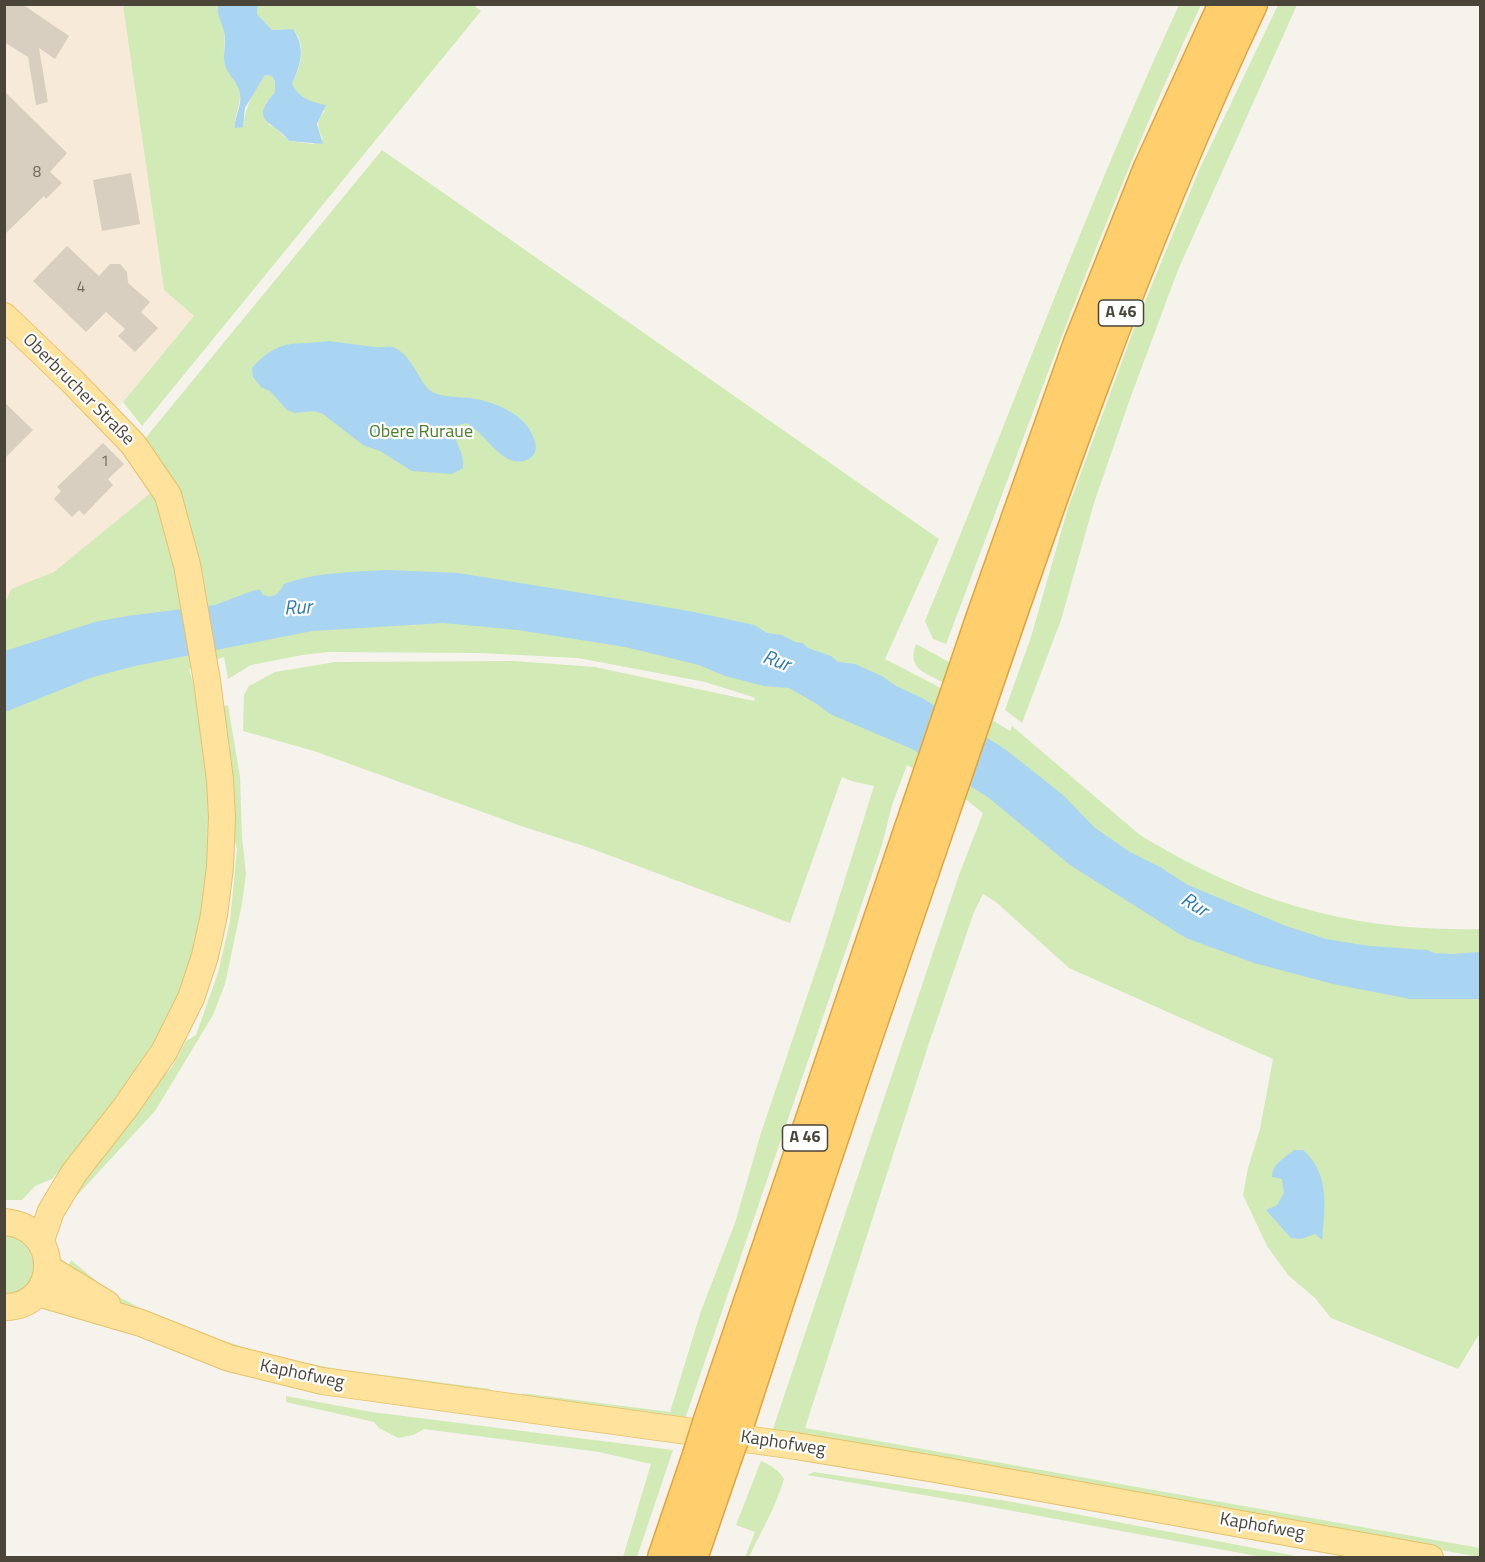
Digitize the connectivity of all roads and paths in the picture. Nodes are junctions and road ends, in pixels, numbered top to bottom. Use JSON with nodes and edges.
{"nodes":[{"id":1,"x":1224,"y":4,"type":"edge"},
{"id":2,"x":1252,"y":4,"type":"edge"},
{"id":3,"x":4,"y":316,"type":"edge"},
{"id":4,"x":993,"y":624,"type":"junction"},
{"id":5,"x":74,"y":1173,"type":"junction"},
{"id":6,"x":10,"y":1222,"type":"edge"},
{"id":7,"x":41,"y":1240,"type":"junction"},
{"id":8,"x":48,"y":1268,"type":"junction"},
{"id":9,"x":38,"y":1293,"type":"junction"},
{"id":10,"x":4,"y":1307,"type":"edge"},
{"id":11,"x":141,"y":1323,"type":"junction"},
{"id":12,"x":712,"y":1457,"type":"junction"},
{"id":13,"x":663,"y":1557,"type":"edge"},
{"id":14,"x":692,"y":1557,"type":"edge"},
{"id":15,"x":1430,"y":1557,"type":"edge"}],
"edges":[{"from":1,"to":4,"type":"highway","number":"A 46"},
{"from":2,"to":4,"type":"highway","number":"A 46"},
{"from":3,"to":5,"type":"main road","name":"Oberbrucher Straße"},
{"from":4,"to":12,"type":"highway","number":"A 46","bridge":true},
{"from":5,"to":6,"type":"main road"},
{"from":5,"to":7,"type":"main road"},
{"from":6,"to":7,"type":"main road"},
{"from":7,"to":8,"type":"main road"},
{"from":8,"to":9,"type":"main road"},
{"from":8,"to":11,"type":"main road","name":"Kaphofweg"},
{"from":9,"to":10,"type":"main road"},
{"from":9,"to":11,"type":"main road","name":"Kaphofweg"},
{"from":11,"to":15,"type":"main road","name":"Kaphofweg"},
{"from":12,"to":13,"type":"highway","number":"A 46"},
{"from":12,"to":14,"type":"highway","number":"A 46"}]}
